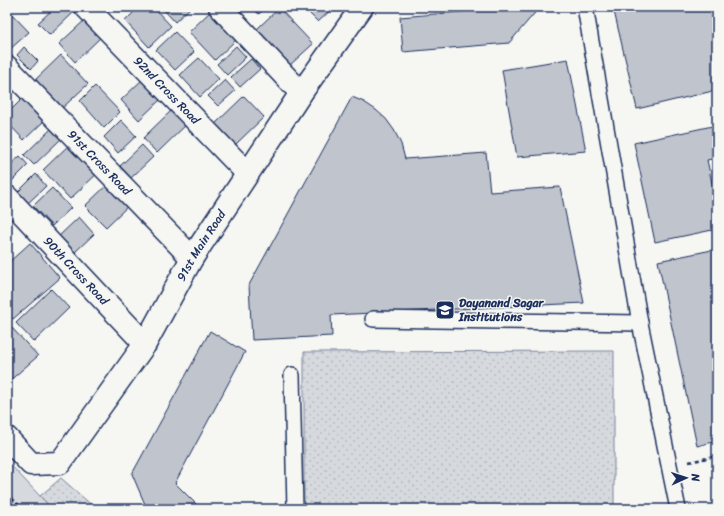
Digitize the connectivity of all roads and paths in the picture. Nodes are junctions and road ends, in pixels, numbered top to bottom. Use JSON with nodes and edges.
{"nodes":[{"id":1,"x":86,"y":7,"type":"edge"},
{"id":2,"x":220,"y":7,"type":"edge"},
{"id":3,"x":586,"y":7,"type":"edge"},
{"id":4,"x":356,"y":10,"type":"edge"},
{"id":5,"x":7,"y":67,"type":"edge"},
{"id":6,"x":301,"y":93,"type":"junction"},
{"id":7,"x":247,"y":173,"type":"junction"},
{"id":8,"x":7,"y":197,"type":"edge"},
{"id":9,"x":192,"y":258,"type":"junction"},
{"id":10,"x":373,"y":319,"type":"dead end"},
{"id":11,"x":640,"y":323,"type":"junction"},
{"id":12,"x":145,"y":344,"type":"junction"},
{"id":13,"x":292,"y":375,"type":"dead end"},
{"id":14,"x":7,"y":438,"type":"edge"},
{"id":15,"x":717,"y":456,"type":"edge"},
{"id":16,"x":669,"y":466,"type":"junction"},
{"id":17,"x":7,"y":493,"type":"edge"},
{"id":18,"x":22,"y":509,"type":"edge"},
{"id":19,"x":295,"y":509,"type":"edge"},
{"id":20,"x":678,"y":509,"type":"edge"}],
"edges":[{"from":1,"to":7,"type":"street","name":"92nd Cross Road"},
{"from":2,"to":6,"type":"street"},
{"from":3,"to":11,"type":"lane"},
{"from":4,"to":6,"type":"street","name":"91st Main Road"},
{"from":5,"to":9,"type":"street","name":"91st Cross Road"},
{"from":6,"to":7,"type":"street","name":"91st Main Road"},
{"from":7,"to":9,"type":"street","name":"91st Main Road"},
{"from":8,"to":12,"type":"street","name":"90th Cross Road"},
{"from":9,"to":12,"type":"street","name":"91st Main Road"},
{"from":10,"to":11,"type":"lane"},
{"from":11,"to":16,"type":"lane"},
{"from":12,"to":14,"type":"street","name":"91st Main Road"},
{"from":13,"to":19,"type":"lane"},
{"from":15,"to":16,"type":"path"},
{"from":16,"to":20,"type":"lane"},
{"from":17,"to":18,"type":"path"}]}
